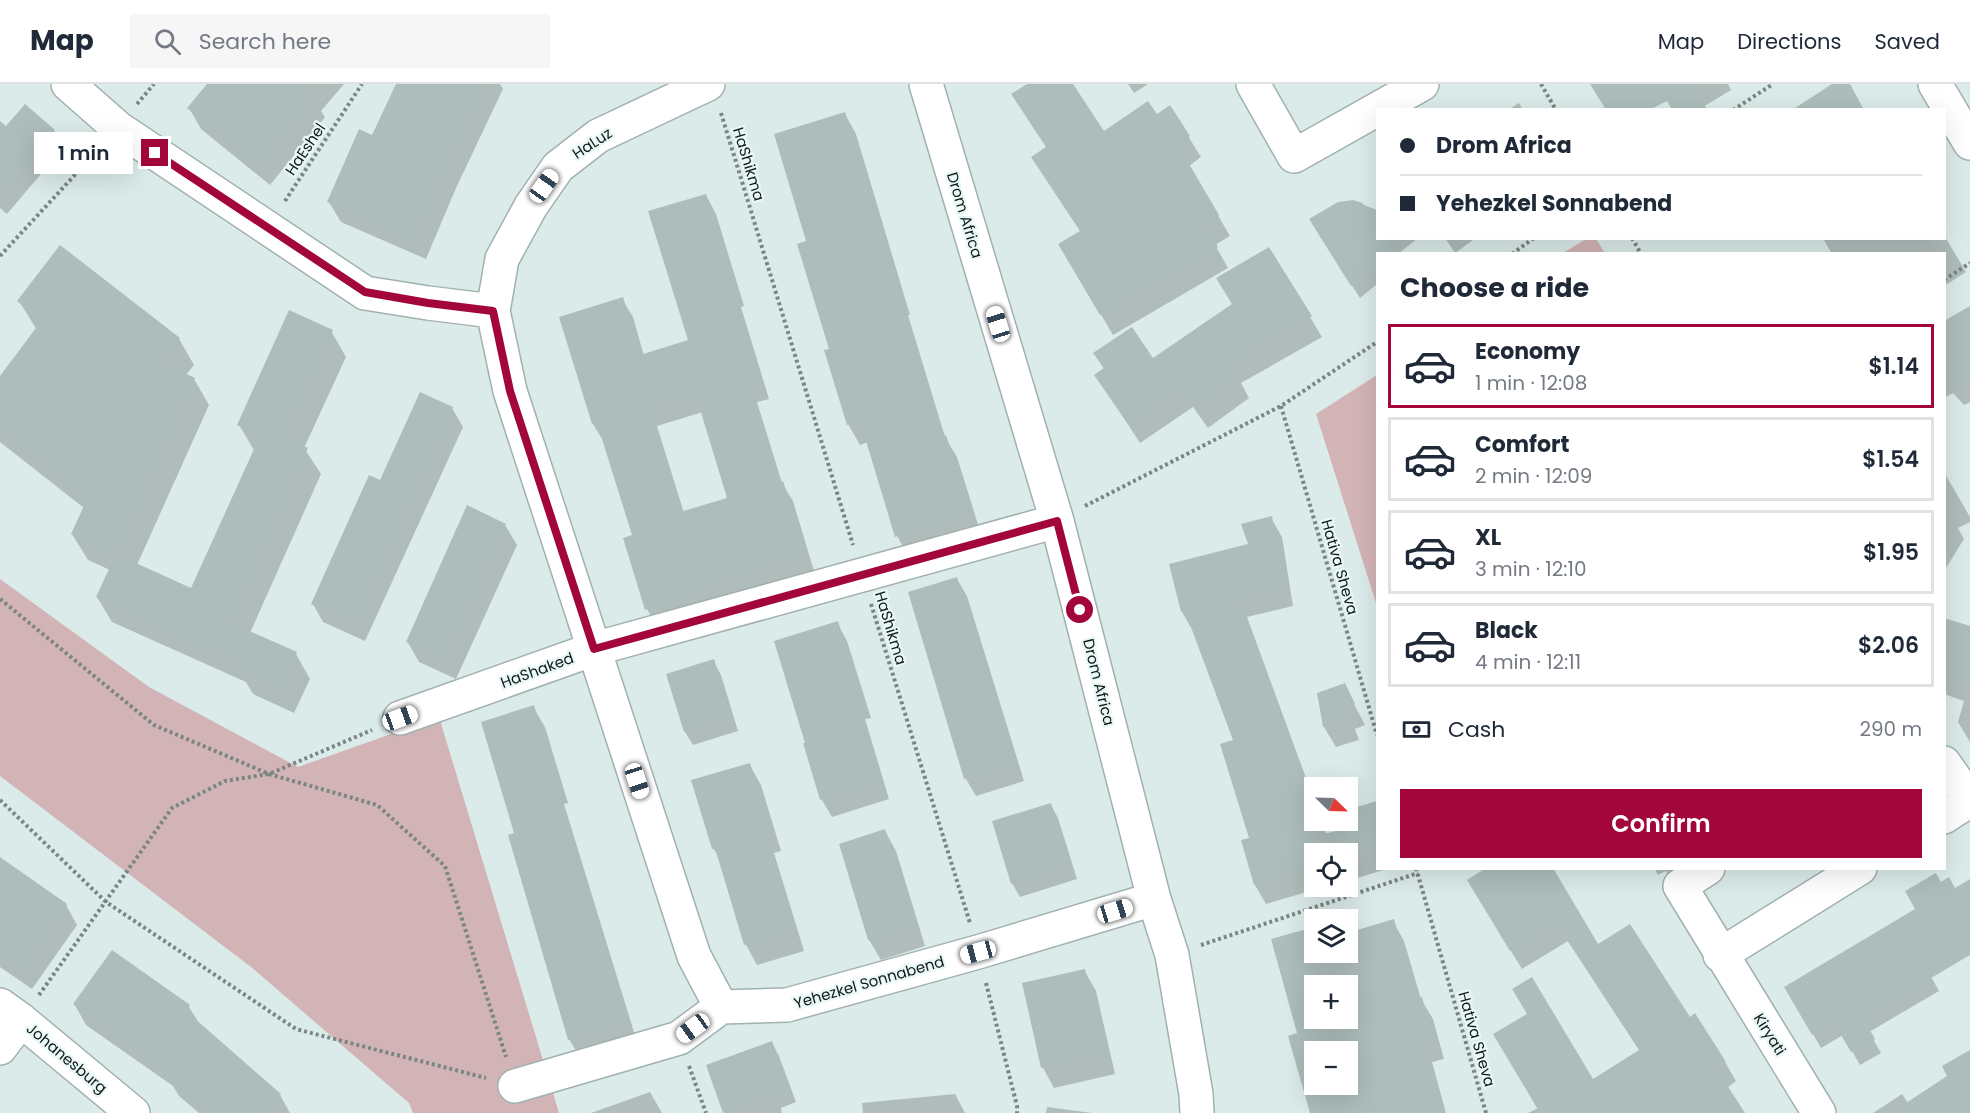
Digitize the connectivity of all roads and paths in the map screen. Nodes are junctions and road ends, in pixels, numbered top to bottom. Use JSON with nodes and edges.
{"nodes":[{"id":1,"x":69,"y":84,"type":"edge"},
{"id":2,"x":154,"y":84,"type":"edge"},
{"id":3,"x":362,"y":84,"type":"edge"},
{"id":4,"x":926,"y":84,"type":"edge"},
{"id":5,"x":1253,"y":84,"type":"edge"},
{"id":6,"x":1422,"y":84,"type":"edge"},
{"id":7,"x":1541,"y":84,"type":"edge"},
{"id":8,"x":1773,"y":84,"type":"edge"},
{"id":9,"x":1935,"y":84,"type":"edge"},
{"id":10,"x":713,"y":95,"type":"edge"},
{"id":11,"x":1379,"y":108,"type":"edge"},
{"id":12,"x":1555,"y":108,"type":"edge"},
{"id":13,"x":1736,"y":108,"type":"edge"},
{"id":14,"x":1376,"y":110,"type":"edge"},
{"id":15,"x":118,"y":128,"type":"junction"},
{"id":16,"x":1970,"y":143,"type":"edge"},
{"id":17,"x":267,"y":227,"type":"junction"},
{"id":18,"x":1531,"y":240,"type":"edge"},
{"id":19,"x":1515,"y":252,"type":"edge"},
{"id":20,"x":0,"y":256,"type":"edge"},
{"id":21,"x":1970,"y":263,"type":"edge"},
{"id":22,"x":1946,"y":279,"type":"edge"},
{"id":23,"x":493,"y":311,"type":"junction"},
{"id":24,"x":1376,"y":343,"type":"edge"},
{"id":25,"x":1281,"y":406,"type":"junction"},
{"id":26,"x":1057,"y":521,"type":"junction"},
{"id":27,"x":862,"y":574,"type":"junction"},
{"id":28,"x":0,"y":599,"type":"edge"},
{"id":29,"x":594,"y":649,"type":"junction"},
{"id":30,"x":400,"y":718,"type":"joint"},
{"id":31,"x":1376,"y":732,"type":"edge"},
{"id":32,"x":1946,"y":766,"type":"edge"},
{"id":33,"x":269,"y":774,"type":"junction"},
{"id":34,"x":0,"y":800,"type":"edge"},
{"id":35,"x":1970,"y":800,"type":"edge"},
{"id":36,"x":1946,"y":815,"type":"edge"},
{"id":37,"x":1705,"y":870,"type":"edge"},
{"id":38,"x":1857,"y":870,"type":"edge"},
{"id":39,"x":1417,"y":871,"type":"edge"},
{"id":40,"x":1154,"y":899,"type":"junction"},
{"id":41,"x":106,"y":902,"type":"junction"},
{"id":42,"x":978,"y":952,"type":"junction"},
{"id":43,"x":1720,"y":954,"type":"junction"},
{"id":44,"x":1172,"y":955,"type":"junction"},
{"id":45,"x":722,"y":1007,"type":"junction"},
{"id":46,"x":11,"y":1012,"type":"edge"},
{"id":47,"x":679,"y":1038,"type":"junction"},
{"id":48,"x":0,"y":1048,"type":"edge"},
{"id":49,"x":515,"y":1086,"type":"junction"},
{"id":50,"x":133,"y":1113,"type":"edge"},
{"id":51,"x":706,"y":1113,"type":"edge"},
{"id":52,"x":1017,"y":1113,"type":"edge"},
{"id":53,"x":1197,"y":1113,"type":"edge"},
{"id":54,"x":1486,"y":1113,"type":"edge"},
{"id":55,"x":1819,"y":1113,"type":"edge"}],
"edges":[{"from":1,"to":15,"type":"street"},
{"from":2,"to":15,"type":"path"},
{"from":3,"to":17,"type":"path","name":"HaEshel"},
{"from":4,"to":26,"type":"street","name":"Drom Africa"},
{"from":5,"to":14,"type":"street"},
{"from":6,"to":11,"type":"street"},
{"from":7,"to":12,"type":"path"},
{"from":8,"to":13,"type":"path"},
{"from":9,"to":16,"type":"street"},
{"from":10,"to":23,"type":"street","name":"HaLuz"},
{"from":10,"to":27,"type":"path","name":"HaShikma"},
{"from":15,"to":17,"type":"street"},
{"from":15,"to":20,"type":"path"},
{"from":17,"to":23,"type":"street"},
{"from":18,"to":19,"type":"path"},
{"from":21,"to":22,"type":"path"},
{"from":23,"to":29,"type":"street"},
{"from":24,"to":25,"type":"path"},
{"from":25,"to":26,"type":"path"},
{"from":25,"to":31,"type":"path","name":"Hativa Sheva"},
{"from":26,"to":27,"type":"street","name":"HaShaked"},
{"from":26,"to":40,"type":"street","name":"Drom Africa"},
{"from":27,"to":29,"type":"street","name":"HaShaked"},
{"from":27,"to":42,"type":"path","name":"HaShikma"},
{"from":28,"to":33,"type":"path"},
{"from":29,"to":30,"type":"street","name":"HaShaked"},
{"from":29,"to":45,"type":"street"},
{"from":30,"to":33,"type":"path"},
{"from":32,"to":35,"type":"street"},
{"from":33,"to":41,"type":"path"},
{"from":33,"to":49,"type":"path"},
{"from":34,"to":41,"type":"path"},
{"from":35,"to":36,"type":"street"},
{"from":37,"to":43,"type":"street","name":"Kiryati"},
{"from":38,"to":43,"type":"street"},
{"from":39,"to":44,"type":"path"},
{"from":39,"to":54,"type":"path","name":"Hativa Sheva"},
{"from":40,"to":42,"type":"street","name":"Yehezkel Sonnabend"},
{"from":40,"to":44,"type":"street","name":"Drom Africa"},
{"from":41,"to":46,"type":"path"},
{"from":41,"to":49,"type":"path"},
{"from":42,"to":45,"type":"street","name":"Yehezkel Sonnabend"},
{"from":42,"to":52,"type":"path","name":"HaShikma"},
{"from":43,"to":55,"type":"street","name":"Kiryati"},
{"from":44,"to":53,"type":"street","name":"Drom Africa"},
{"from":45,"to":47,"type":"street"},
{"from":46,"to":48,"type":"street"},
{"from":46,"to":50,"type":"street","name":"Johanesburg"},
{"from":47,"to":49,"type":"street"},
{"from":47,"to":51,"type":"path"}]}
